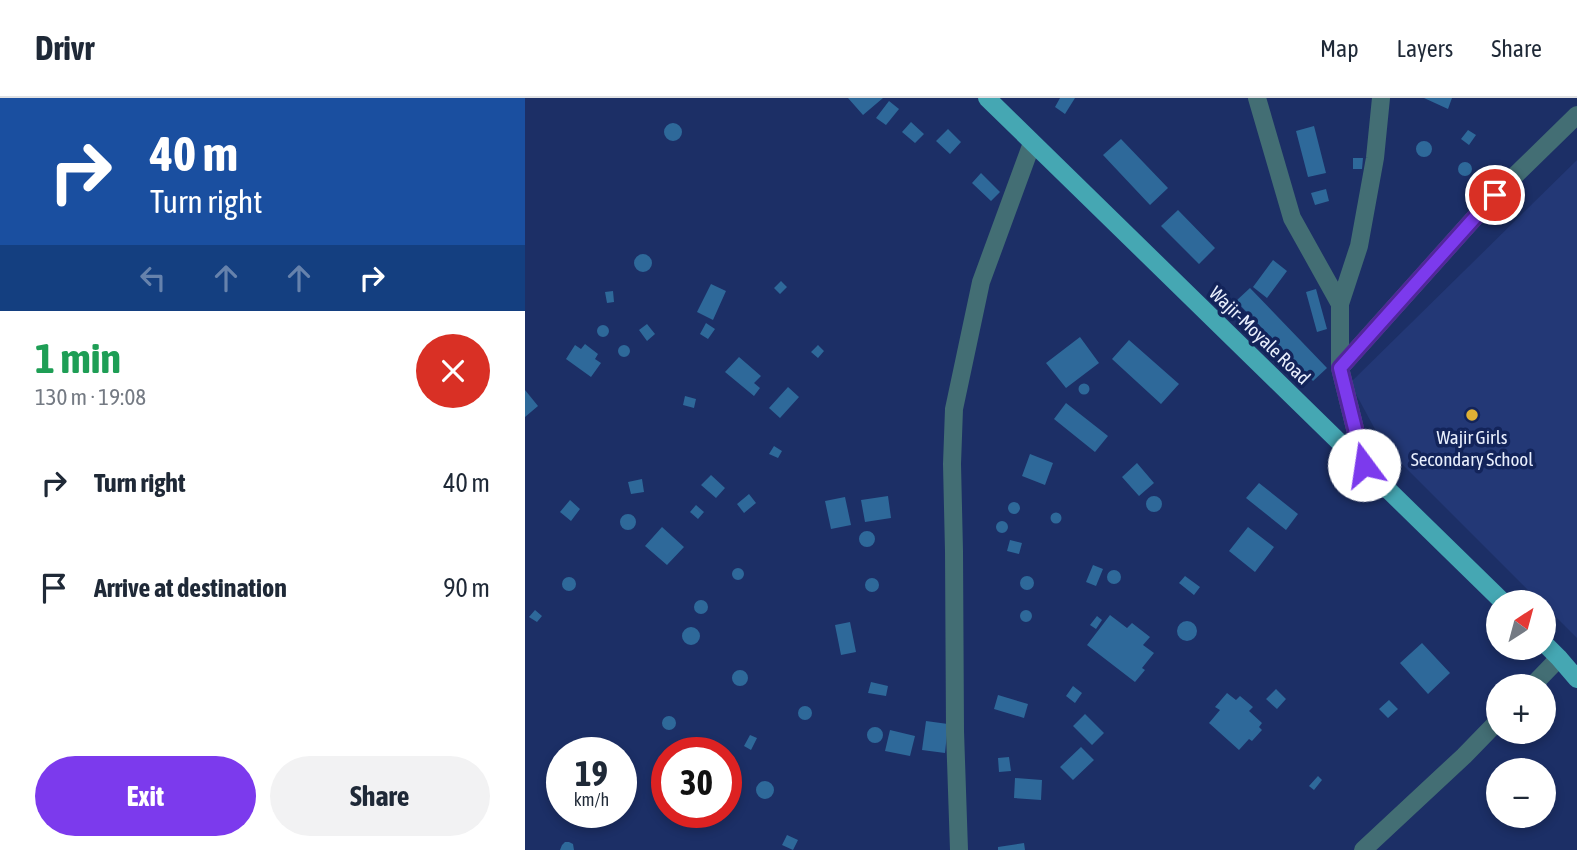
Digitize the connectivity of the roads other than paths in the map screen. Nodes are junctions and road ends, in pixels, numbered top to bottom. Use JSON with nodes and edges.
{"nodes":[{"id":1,"x":987,"y":98,"type":"edge"},
{"id":2,"x":1257,"y":98,"type":"edge"},
{"id":3,"x":1381,"y":98,"type":"edge"},
{"id":4,"x":1577,"y":115,"type":"edge"},
{"id":5,"x":1032,"y":143,"type":"junction"},
{"id":6,"x":1340,"y":304,"type":"junction"},
{"id":7,"x":1340,"y":368,"type":"junction"},
{"id":8,"x":1364,"y":465,"type":"junction"},
{"id":9,"x":1491,"y":590,"type":"edge"},
{"id":10,"x":1556,"y":655,"type":"edge"},
{"id":11,"x":1559,"y":658,"type":"junction"},
{"id":12,"x":1544,"y":674,"type":"edge"},
{"id":13,"x":1577,"y":679,"type":"edge"},
{"id":14,"x":1486,"y":733,"type":"edge"},
{"id":15,"x":959,"y":850,"type":"edge"},
{"id":16,"x":1363,"y":850,"type":"edge"}],
"edges":[{"from":1,"to":5,"type":"main road","name":"Wajir-Moyale Road"},
{"from":2,"to":6,"type":"street"},
{"from":3,"to":6,"type":"street"},
{"from":4,"to":7,"type":"street"},
{"from":5,"to":8,"type":"main road","name":"Wajir-Moyale Road"},
{"from":5,"to":15,"type":"street"},
{"from":6,"to":7,"type":"street"},
{"from":7,"to":8,"type":"street"},
{"from":8,"to":9,"type":"main road","name":"Wajir-Moyale Road"},
{"from":10,"to":11,"type":"main road"},
{"from":11,"to":12,"type":"street"},
{"from":11,"to":13,"type":"main road"},
{"from":14,"to":16,"type":"street"}]}
